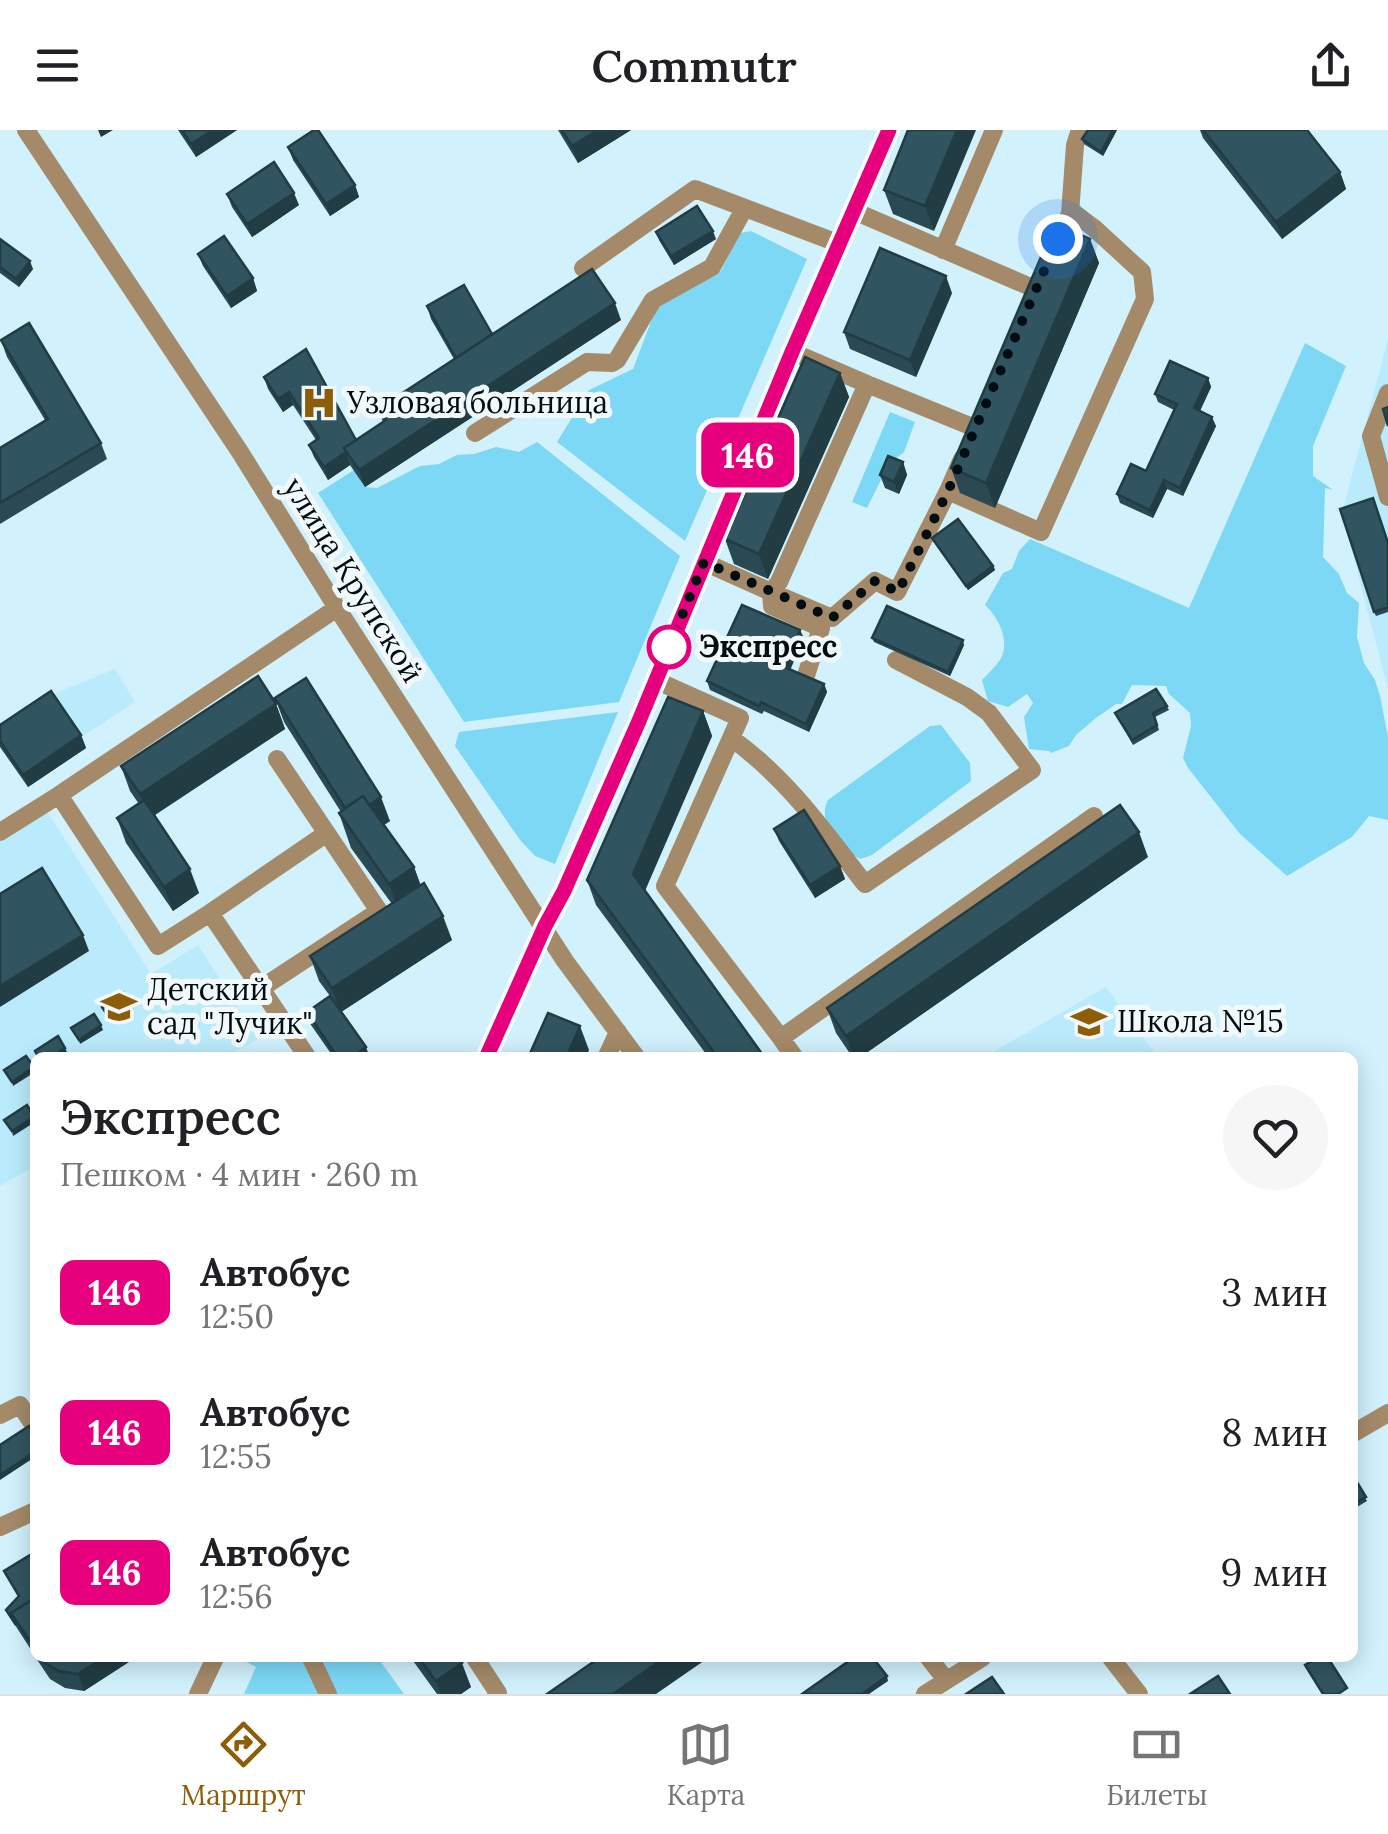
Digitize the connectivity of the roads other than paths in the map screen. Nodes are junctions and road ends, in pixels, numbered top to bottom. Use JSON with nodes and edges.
{"nodes":[{"id":1,"x":26,"y":130,"type":"edge"},
{"id":2,"x":889,"y":130,"type":"edge"},
{"id":3,"x":994,"y":130,"type":"edge"},
{"id":4,"x":1080,"y":130,"type":"edge"},
{"id":5,"x":744,"y":209,"type":"junction"},
{"id":6,"x":854,"y":211,"type":"junction"},
{"id":7,"x":1070,"y":214,"type":"junction"},
{"id":8,"x":840,"y":244,"type":"junction"},
{"id":9,"x":943,"y":250,"type":"junction"},
{"id":10,"x":582,"y":268,"type":"dead end"},
{"id":11,"x":792,"y":352,"type":"junction"},
{"id":12,"x":867,"y":384,"type":"junction"},
{"id":13,"x":1388,"y":393,"type":"edge"},
{"id":14,"x":475,"y":433,"type":"dead end"},
{"id":15,"x":948,"y":491,"type":"junction"},
{"id":16,"x":1388,"y":497,"type":"edge"},
{"id":17,"x":704,"y":562,"type":"junction"},
{"id":18,"x":771,"y":592,"type":"junction"},
{"id":19,"x":337,"y":608,"type":"junction"},
{"id":20,"x":896,"y":660,"type":"dead end"},
{"id":21,"x":655,"y":680,"type":"junction"},
{"id":22,"x":804,"y":682,"type":"edge"},
{"id":23,"x":731,"y":738,"type":"junction"},
{"id":24,"x":277,"y":759,"type":"dead end"},
{"id":25,"x":58,"y":795,"type":"junction"},
{"id":26,"x":1094,"y":816,"type":"dead end"},
{"id":27,"x":0,"y":832,"type":"edge"},
{"id":28,"x":327,"y":833,"type":"junction"},
{"id":29,"x":210,"y":914,"type":"junction"},
{"id":30,"x":545,"y":926,"type":"junction"},
{"id":31,"x":260,"y":989,"type":"junction"},
{"id":32,"x":618,"y":1032,"type":"junction"},
{"id":33,"x":782,"y":1038,"type":"junction"},
{"id":34,"x":304,"y":1052,"type":"edge"},
{"id":35,"x":489,"y":1052,"type":"edge"},
{"id":36,"x":609,"y":1052,"type":"edge"},
{"id":37,"x":632,"y":1052,"type":"edge"},
{"id":38,"x":791,"y":1052,"type":"edge"},
{"id":39,"x":1388,"y":1412,"type":"edge"},
{"id":40,"x":0,"y":1415,"type":"edge"},
{"id":41,"x":30,"y":1420,"type":"edge"},
{"id":42,"x":1358,"y":1430,"type":"edge"},
{"id":43,"x":30,"y":1513,"type":"edge"},
{"id":44,"x":0,"y":1527,"type":"edge"},
{"id":45,"x":213,"y":1662,"type":"edge"},
{"id":46,"x":313,"y":1662,"type":"edge"},
{"id":47,"x":478,"y":1662,"type":"edge"},
{"id":48,"x":932,"y":1662,"type":"edge"},
{"id":49,"x":975,"y":1662,"type":"edge"},
{"id":50,"x":1113,"y":1662,"type":"edge"},
{"id":51,"x":946,"y":1680,"type":"junction"},
{"id":52,"x":198,"y":1694,"type":"edge"},
{"id":53,"x":328,"y":1694,"type":"edge"},
{"id":54,"x":496,"y":1694,"type":"edge"},
{"id":55,"x":926,"y":1694,"type":"edge"},
{"id":56,"x":1139,"y":1694,"type":"edge"}],
"edges":[{"from":1,"to":19,"type":"street","name":"улица Крупской"},
{"from":2,"to":6,"type":"street"},
{"from":3,"to":9,"type":"street"},
{"from":4,"to":7,"type":"street"},
{"from":5,"to":8,"type":"street"},
{"from":5,"to":10,"type":"street"},
{"from":5,"to":14,"type":"street"},
{"from":6,"to":8,"type":"street"},
{"from":6,"to":9,"type":"street"},
{"from":7,"to":9,"type":"street"},
{"from":7,"to":15,"type":"street"},
{"from":8,"to":11,"type":"street"},
{"from":11,"to":12,"type":"street"},
{"from":11,"to":17,"type":"street"},
{"from":12,"to":15,"type":"street"},
{"from":12,"to":18,"type":"street"},
{"from":13,"to":16,"type":"street"},
{"from":15,"to":18,"type":"street"},
{"from":17,"to":18,"type":"street"},
{"from":17,"to":21,"type":"street"},
{"from":18,"to":22,"type":"street"},
{"from":19,"to":25,"type":"street"},
{"from":19,"to":30,"type":"street","name":"улица Крупской"},
{"from":20,"to":23,"type":"street"},
{"from":21,"to":23,"type":"street"},
{"from":21,"to":30,"type":"street"},
{"from":23,"to":33,"type":"street"},
{"from":24,"to":28,"type":"street"},
{"from":25,"to":27,"type":"street"},
{"from":25,"to":29,"type":"street"},
{"from":26,"to":33,"type":"street"},
{"from":28,"to":29,"type":"street"},
{"from":28,"to":31,"type":"street"},
{"from":29,"to":31,"type":"street"},
{"from":30,"to":32,"type":"street","name":"улица Крупской"},
{"from":30,"to":35,"type":"street"},
{"from":31,"to":34,"type":"street"},
{"from":32,"to":36,"type":"street"},
{"from":32,"to":37,"type":"street","name":"улица Крупской"},
{"from":33,"to":38,"type":"street"},
{"from":39,"to":42,"type":"street"},
{"from":40,"to":41,"type":"street"},
{"from":43,"to":44,"type":"street"},
{"from":45,"to":52,"type":"street"},
{"from":46,"to":53,"type":"street"},
{"from":47,"to":54,"type":"street"},
{"from":48,"to":51,"type":"street"},
{"from":49,"to":51,"type":"street"},
{"from":50,"to":56,"type":"street"},
{"from":51,"to":55,"type":"street"}]}
